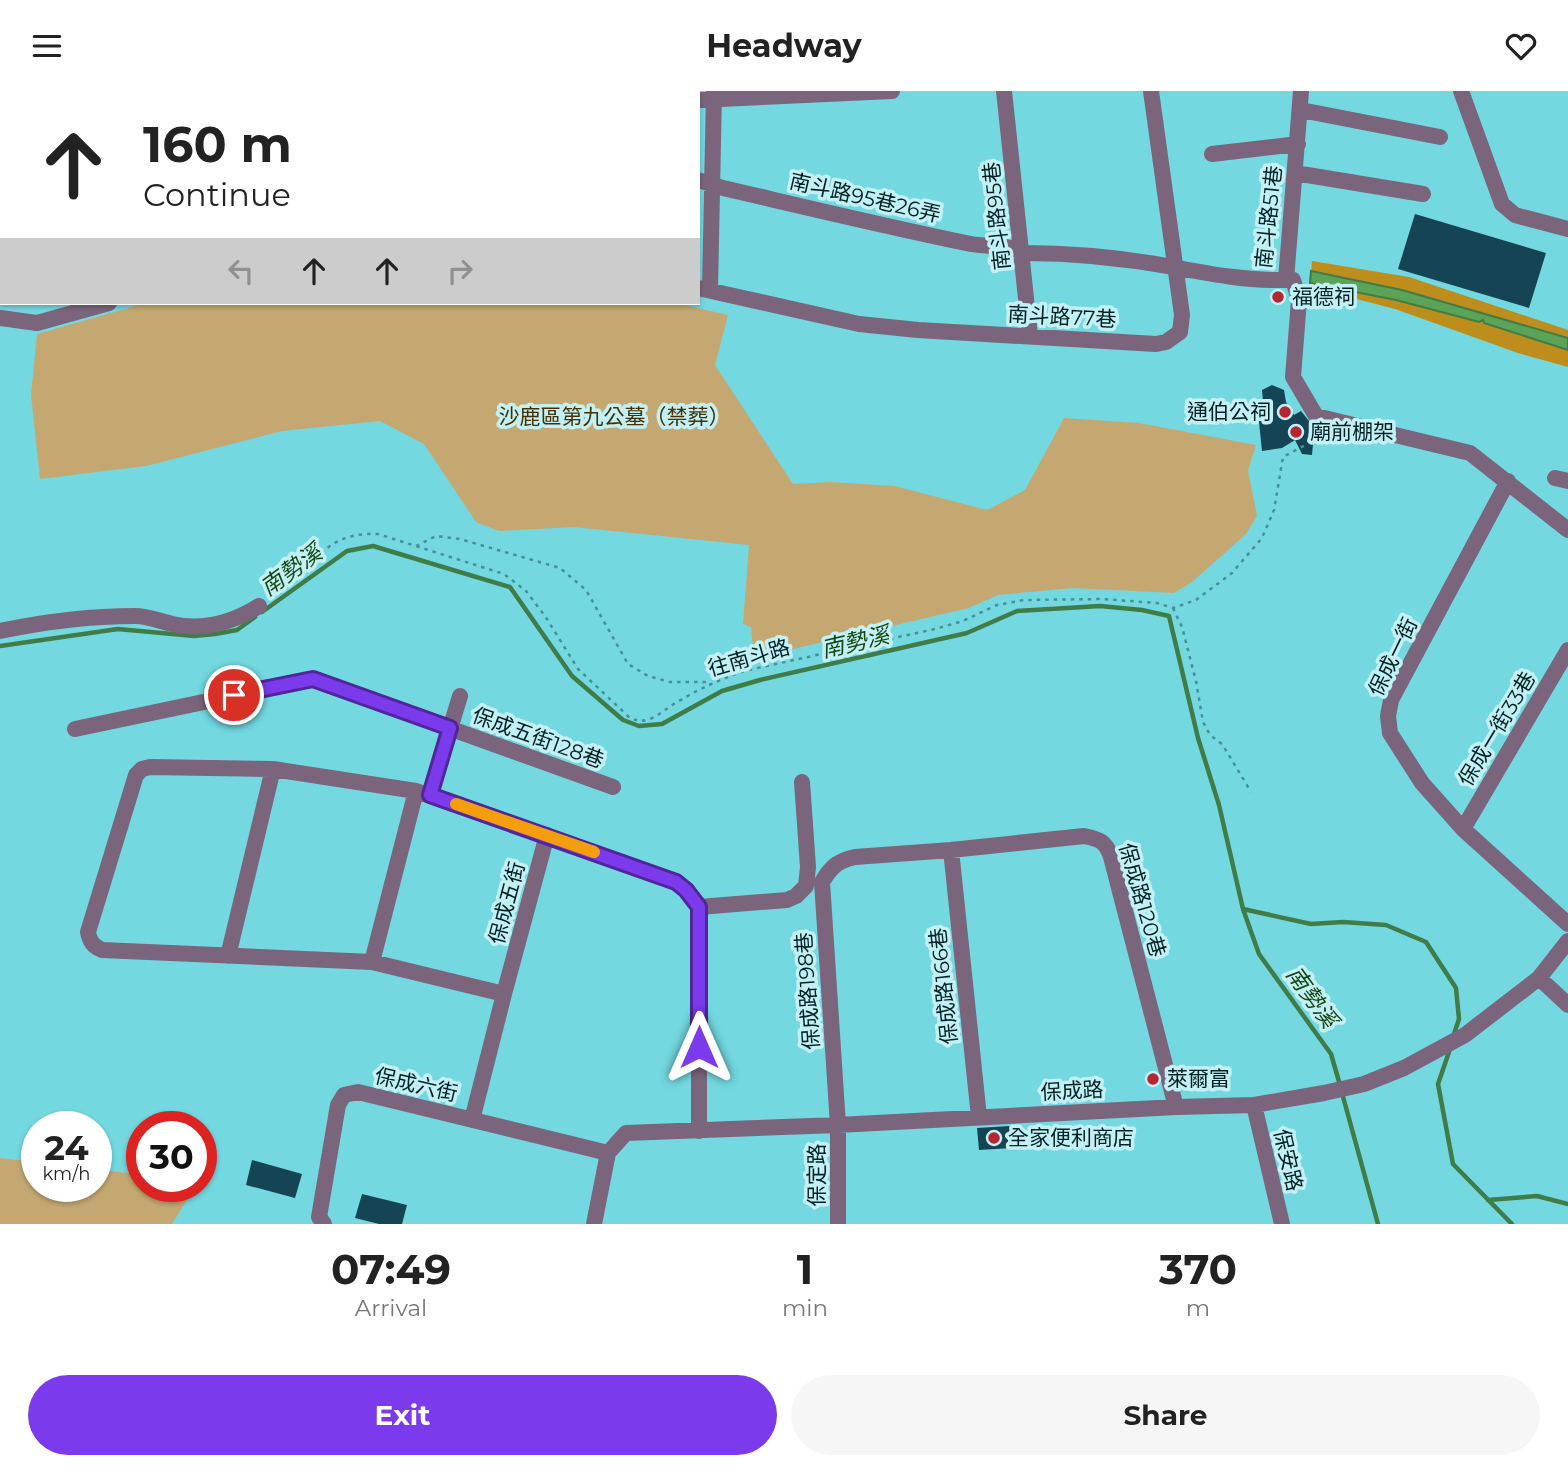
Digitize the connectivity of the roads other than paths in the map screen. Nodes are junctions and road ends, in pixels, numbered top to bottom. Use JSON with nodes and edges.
{"nodes":[{"id":1,"x":892,"y":91,"type":"edge"},
{"id":2,"x":1004,"y":91,"type":"edge"},
{"id":3,"x":1151,"y":91,"type":"edge"},
{"id":4,"x":1301,"y":91,"type":"edge"},
{"id":5,"x":1461,"y":91,"type":"edge"},
{"id":6,"x":854,"y":92,"type":"edge"},
{"id":7,"x":709,"y":97,"type":"edge"},
{"id":8,"x":1301,"y":110,"type":"junction"},
{"id":9,"x":1440,"y":137,"type":"dead end"},
{"id":10,"x":1298,"y":144,"type":"junction"},
{"id":11,"x":1212,"y":154,"type":"dead end"},
{"id":12,"x":1295,"y":173,"type":"junction"},
{"id":13,"x":705,"y":182,"type":"edge"},
{"id":14,"x":1423,"y":194,"type":"dead end"},
{"id":15,"x":1568,"y":229,"type":"edge"},
{"id":16,"x":1023,"y":253,"type":"junction"},
{"id":17,"x":1174,"y":267,"type":"junction"},
{"id":18,"x":1286,"y":280,"type":"junction"},
{"id":19,"x":704,"y":289,"type":"edge"},
{"id":20,"x":102,"y":305,"type":"edge"},
{"id":21,"x":0,"y":318,"type":"edge"},
{"id":22,"x":1030,"y":336,"type":"junction"},
{"id":23,"x":1508,"y":481,"type":"junction"},
{"id":24,"x":1568,"y":530,"type":"edge"},
{"id":25,"x":259,"y":606,"type":"road end"},
{"id":26,"x":0,"y":631,"type":"edge"},
{"id":27,"x":1568,"y":650,"type":"edge"},
{"id":28,"x":460,"y":696,"type":"dead end"},
{"id":29,"x":450,"y":728,"type":"junction"},
{"id":30,"x":75,"y":729,"type":"dead end"},
{"id":31,"x":273,"y":769,"type":"junction"},
{"id":32,"x":802,"y":782,"type":"dead end"},
{"id":33,"x":613,"y":787,"type":"dead end"},
{"id":34,"x":423,"y":793,"type":"junction"},
{"id":35,"x":1463,"y":829,"type":"junction"},
{"id":36,"x":547,"y":835,"type":"junction"},
{"id":37,"x":951,"y":850,"type":"junction"},
{"id":38,"x":840,"y":860,"type":"joint"},
{"id":39,"x":699,"y":907,"type":"junction"},
{"id":40,"x":1568,"y":925,"type":"edge"},
{"id":41,"x":1568,"y":941,"type":"edge"},
{"id":42,"x":228,"y":956,"type":"junction"},
{"id":43,"x":372,"y":962,"type":"junction"},
{"id":44,"x":1539,"y":978,"type":"junction"},
{"id":45,"x":504,"y":994,"type":"junction"},
{"id":46,"x":1568,"y":1005,"type":"edge"},
{"id":47,"x":1254,"y":1105,"type":"junction"},
{"id":48,"x":1176,"y":1107,"type":"junction"},
{"id":49,"x":979,"y":1117,"type":"junction"},
{"id":50,"x":472,"y":1120,"type":"junction"},
{"id":51,"x":838,"y":1125,"type":"junction"},
{"id":52,"x":699,"y":1131,"type":"junction"},
{"id":53,"x":608,"y":1153,"type":"junction"},
{"id":54,"x":324,"y":1224,"type":"edge"},
{"id":55,"x":594,"y":1224,"type":"edge"},
{"id":56,"x":838,"y":1224,"type":"edge"},
{"id":57,"x":1282,"y":1224,"type":"edge"}],
"edges":[{"from":1,"to":6,"type":"street"},
{"from":2,"to":16,"type":"street","name":"南斗路95巷"},
{"from":3,"to":17,"type":"street","name":"南斗路77巷"},
{"from":4,"to":8,"type":"street","name":"南斗路51巷"},
{"from":5,"to":15,"type":"street"},
{"from":6,"to":7,"type":"street"},
{"from":7,"to":13,"type":"street"},
{"from":8,"to":9,"type":"street"},
{"from":8,"to":10,"type":"street","name":"南斗路51巷"},
{"from":10,"to":11,"type":"street"},
{"from":10,"to":12,"type":"street","name":"南斗路51巷"},
{"from":12,"to":14,"type":"street"},
{"from":12,"to":18,"type":"street","name":"南斗路51巷"},
{"from":13,"to":16,"type":"street","name":"南斗路95巷26弄"},
{"from":13,"to":19,"type":"street"},
{"from":16,"to":17,"type":"street","name":"南斗路95巷26弄"},
{"from":16,"to":22,"type":"street","name":"南斗路95巷"},
{"from":17,"to":18,"type":"street","name":"南斗路51巷"},
{"from":17,"to":22,"type":"street","name":"南斗路77巷"},
{"from":18,"to":23,"type":"street"},
{"from":19,"to":22,"type":"street","name":"南斗路77巷"},
{"from":20,"to":21,"type":"street"},
{"from":23,"to":24,"type":"street"},
{"from":23,"to":35,"type":"street","name":"保成一街"},
{"from":25,"to":26,"type":"street"},
{"from":27,"to":35,"type":"street","name":"保成一街33巷"},
{"from":28,"to":29,"type":"street"},
{"from":29,"to":30,"type":"street","name":"保成五街128巷"},
{"from":29,"to":33,"type":"street","name":"保成五街128巷"},
{"from":29,"to":34,"type":"street"},
{"from":31,"to":34,"type":"street"},
{"from":31,"to":42,"type":"street"},
{"from":31,"to":42,"type":"street"},
{"from":32,"to":39,"type":"street"},
{"from":34,"to":36,"type":"street"},
{"from":34,"to":43,"type":"street"},
{"from":35,"to":40,"type":"street","name":"保成一街"},
{"from":36,"to":39,"type":"street"},
{"from":36,"to":45,"type":"street","name":"保成五街"},
{"from":37,"to":38,"type":"street","name":"保成路120巷"},
{"from":37,"to":48,"type":"street","name":"保成路120巷"},
{"from":37,"to":49,"type":"street","name":"保成路166巷"},
{"from":38,"to":51,"type":"street","name":"保成路198巷"},
{"from":39,"to":52,"type":"street"},
{"from":41,"to":44,"type":"street","name":"保成路"},
{"from":42,"to":43,"type":"street"},
{"from":43,"to":45,"type":"street"},
{"from":44,"to":46,"type":"street"},
{"from":44,"to":47,"type":"street","name":"保成路"},
{"from":45,"to":50,"type":"street","name":"保成五街"},
{"from":47,"to":48,"type":"street","name":"保成路"},
{"from":47,"to":57,"type":"street","name":"保安路"},
{"from":48,"to":49,"type":"street","name":"保成路"},
{"from":49,"to":51,"type":"street","name":"保成路"},
{"from":50,"to":53,"type":"street","name":"保成六街"},
{"from":50,"to":54,"type":"street","name":"保成六街"},
{"from":51,"to":52,"type":"street","name":"保成路"},
{"from":51,"to":56,"type":"street","name":"保定路"},
{"from":52,"to":53,"type":"street","name":"保成路"},
{"from":53,"to":55,"type":"street"}]}
